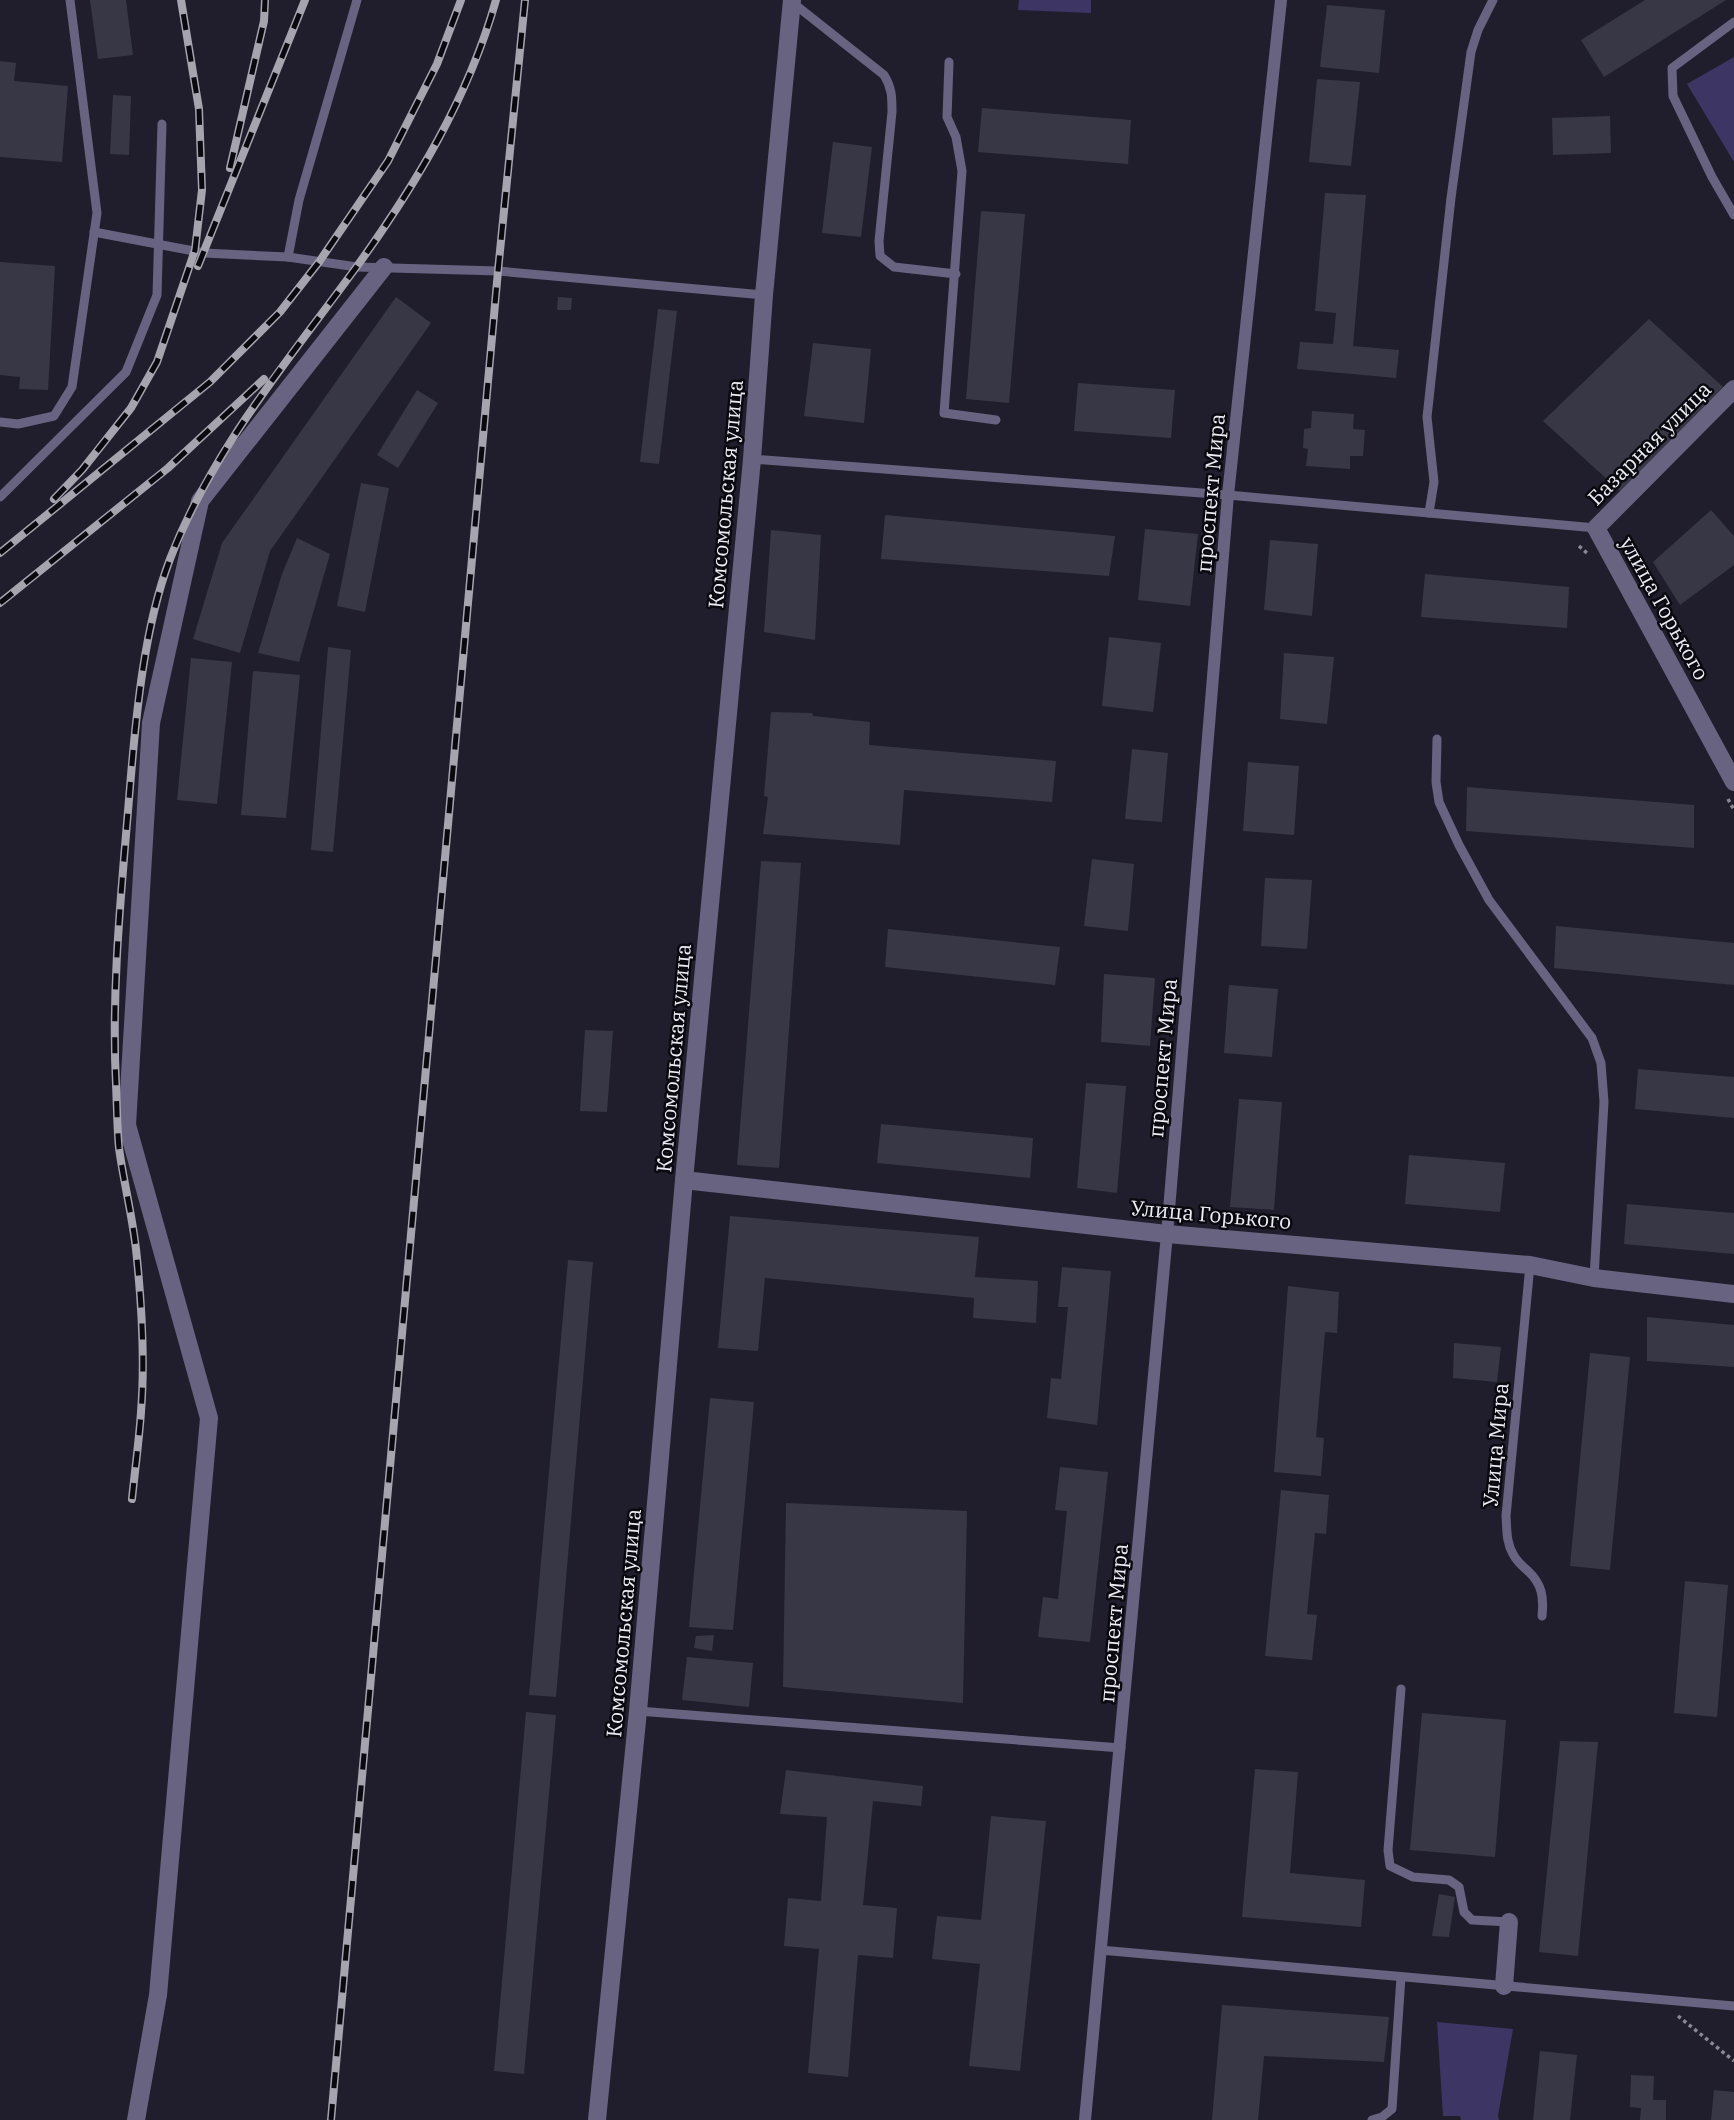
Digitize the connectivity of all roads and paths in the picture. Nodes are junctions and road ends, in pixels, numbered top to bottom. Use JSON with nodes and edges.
{"nodes":[{"id":1,"x":70,"y":0,"type":"edge"},
{"id":2,"x":357,"y":0,"type":"edge"},
{"id":3,"x":1281,"y":0,"type":"edge"},
{"id":4,"x":1493,"y":0,"type":"edge"},
{"id":5,"x":791,"y":1,"type":"edge"},
{"id":6,"x":1734,"y":22,"type":"edge"},
{"id":7,"x":949,"y":62,"type":"dead end"},
{"id":8,"x":162,"y":124,"type":"dead end"},
{"id":9,"x":1734,"y":215,"type":"edge"},
{"id":10,"x":94,"y":232,"type":"junction"},
{"id":11,"x":159,"y":244,"type":"junction"},
{"id":12,"x":288,"y":257,"type":"junction"},
{"id":13,"x":384,"y":267,"type":"junction"},
{"id":14,"x":956,"y":274,"type":"junction"},
{"id":15,"x":764,"y":295,"type":"junction"},
{"id":16,"x":1734,"y":389,"type":"edge"},
{"id":17,"x":996,"y":420,"type":"dead end"},
{"id":18,"x":0,"y":422,"type":"edge"},
{"id":19,"x":752,"y":459,"type":"junction"},
{"id":20,"x":1228,"y":495,"type":"junction"},
{"id":21,"x":0,"y":498,"type":"edge"},
{"id":22,"x":1429,"y":513,"type":"junction"},
{"id":23,"x":1596,"y":528,"type":"junction"},
{"id":24,"x":1437,"y":739,"type":"dead end"},
{"id":25,"x":1732,"y":774,"type":"edge"},
{"id":26,"x":684,"y":1180,"type":"junction"},
{"id":27,"x":1167,"y":1234,"type":"junction"},
{"id":28,"x":1530,"y":1265,"type":"junction"},
{"id":29,"x":1594,"y":1278,"type":"junction"},
{"id":30,"x":1734,"y":1294,"type":"edge"},
{"id":31,"x":1542,"y":1616,"type":"dead end"},
{"id":32,"x":1401,"y":1689,"type":"dead end"},
{"id":33,"x":638,"y":1711,"type":"junction"},
{"id":34,"x":1121,"y":1748,"type":"junction"},
{"id":35,"x":1509,"y":1922,"type":"joint"},
{"id":36,"x":1100,"y":1950,"type":"junction"},
{"id":37,"x":1401,"y":1977,"type":"junction"},
{"id":38,"x":1504,"y":1986,"type":"junction"},
{"id":39,"x":1657,"y":1999,"type":"junction"},
{"id":40,"x":1734,"y":2006,"type":"edge"},
{"id":41,"x":1734,"y":2061,"type":"edge"},
{"id":42,"x":136,"y":2120,"type":"edge"},
{"id":43,"x":597,"y":2120,"type":"edge"},
{"id":44,"x":1085,"y":2120,"type":"edge"},
{"id":45,"x":1372,"y":2120,"type":"edge"}],
"edges":[{"from":1,"to":10,"type":"lane"},
{"from":2,"to":12,"type":"lane"},
{"from":3,"to":20,"type":"street","name":"проспект Мира"},
{"from":4,"to":22,"type":"lane"},
{"from":5,"to":14,"type":"lane"},
{"from":5,"to":15,"type":"street","name":"Комсомольская улица"},
{"from":6,"to":9,"type":"lane"},
{"from":7,"to":14,"type":"lane"},
{"from":8,"to":11,"type":"lane"},
{"from":10,"to":11,"type":"lane"},
{"from":10,"to":18,"type":"lane"},
{"from":11,"to":12,"type":"lane"},
{"from":11,"to":21,"type":"lane"},
{"from":12,"to":13,"type":"lane"},
{"from":13,"to":15,"type":"lane"},
{"from":13,"to":42,"type":"street"},
{"from":14,"to":17,"type":"lane"},
{"from":15,"to":19,"type":"street","name":"Комсомольская улица"},
{"from":16,"to":23,"type":"street","name":"Базарная улица"},
{"from":19,"to":20,"type":"lane"},
{"from":19,"to":26,"type":"street","name":"Комсомольская улица"},
{"from":20,"to":22,"type":"lane"},
{"from":20,"to":27,"type":"street","name":"проспект Мира"},
{"from":22,"to":23,"type":"lane"},
{"from":23,"to":25,"type":"street","name":"улица Горького"},
{"from":24,"to":29,"type":"lane"},
{"from":26,"to":27,"type":"street","name":"Улица Горького"},
{"from":26,"to":33,"type":"street","name":"Комсомольская улица"},
{"from":27,"to":28,"type":"street","name":"Улица Горького"},
{"from":27,"to":34,"type":"street","name":"проспект Мира"},
{"from":28,"to":29,"type":"street","name":"Улица Горького"},
{"from":28,"to":31,"type":"lane","name":"Улица Мира"},
{"from":29,"to":30,"type":"street","name":"Улица Горького"},
{"from":32,"to":35,"type":"lane"},
{"from":33,"to":34,"type":"lane"},
{"from":33,"to":43,"type":"street","name":"Комсомольская улица"},
{"from":34,"to":36,"type":"street","name":"проспект Мира"},
{"from":35,"to":38,"type":"street"},
{"from":36,"to":37,"type":"lane"},
{"from":36,"to":44,"type":"street","name":"проспект Мира"},
{"from":37,"to":38,"type":"lane"},
{"from":37,"to":45,"type":"lane"},
{"from":38,"to":39,"type":"lane"},
{"from":39,"to":40,"type":"lane"},
{"from":39,"to":41,"type":"path"}]}
